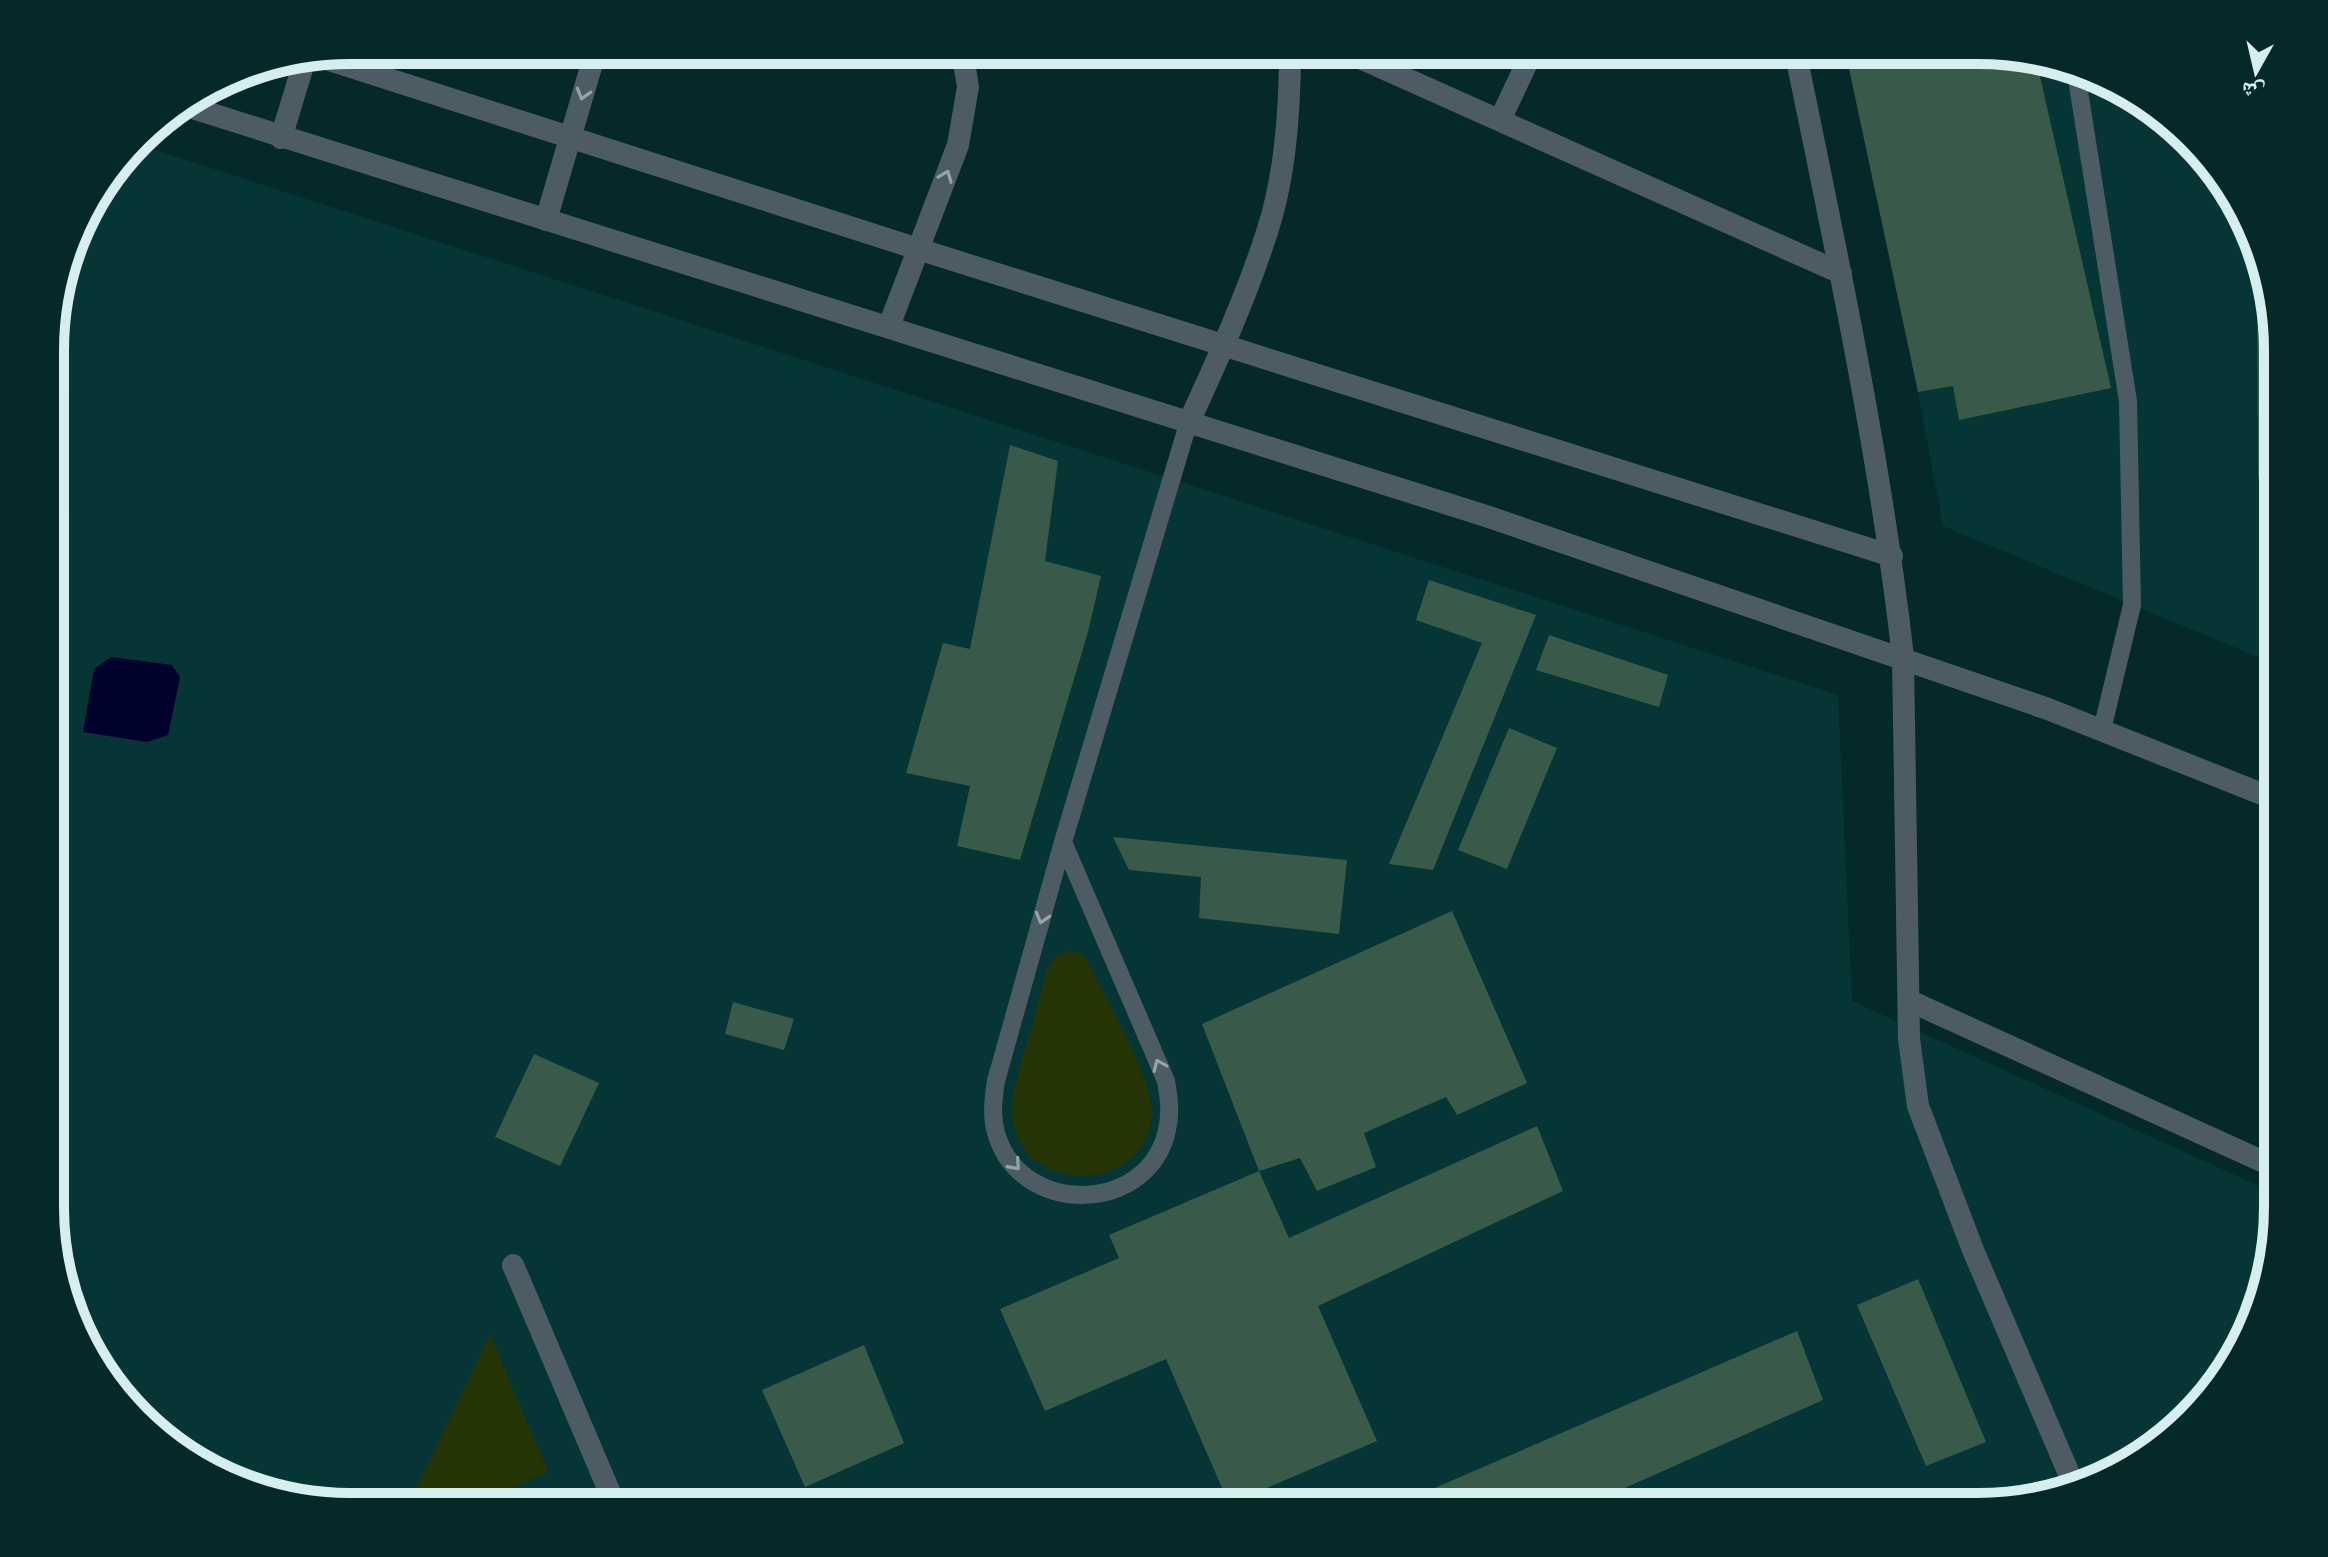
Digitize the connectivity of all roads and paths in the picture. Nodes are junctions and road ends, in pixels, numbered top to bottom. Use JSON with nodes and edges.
{"nodes":[{"id":1,"x":343,"y":64,"type":"edge"},
{"id":2,"x":592,"y":64,"type":"edge"},
{"id":3,"x":964,"y":64,"type":"edge"},
{"id":4,"x":1290,"y":64,"type":"edge"},
{"id":5,"x":1374,"y":64,"type":"edge"},
{"id":6,"x":1526,"y":64,"type":"edge"},
{"id":7,"x":1798,"y":64,"type":"edge"},
{"id":8,"x":302,"y":68,"type":"edge"},
{"id":9,"x":2078,"y":82,"type":"edge"},
{"id":10,"x":195,"y":109,"type":"edge"},
{"id":11,"x":1500,"y":120,"type":"junction"},
{"id":12,"x":281,"y":138,"type":"junction"},
{"id":13,"x":570,"y":138,"type":"junction"},
{"id":14,"x":546,"y":220,"type":"junction"},
{"id":15,"x":918,"y":249,"type":"junction"},
{"id":16,"x":1841,"y":273,"type":"junction"},
{"id":17,"x":889,"y":326,"type":"junction"},
{"id":18,"x":1225,"y":345,"type":"junction"},
{"id":19,"x":1188,"y":424,"type":"junction"},
{"id":20,"x":1892,"y":556,"type":"junction"},
{"id":21,"x":1903,"y":657,"type":"junction"},
{"id":22,"x":2102,"y":730,"type":"junction"},
{"id":23,"x":2264,"y":795,"type":"edge"},
{"id":24,"x":1063,"y":842,"type":"junction"},
{"id":25,"x":1910,"y":1001,"type":"junction"},
{"id":26,"x":2264,"y":1162,"type":"edge"},
{"id":27,"x":513,"y":1265,"type":"dead end"},
{"id":28,"x":2071,"y":1478,"type":"edge"},
{"id":29,"x":610,"y":1493,"type":"edge"}],
"edges":[{"from":1,"to":13,"type":"street"},
{"from":2,"to":13,"type":"street","one_way":true},
{"from":15,"to":3,"type":"street","one_way":true},
{"from":4,"to":18,"type":"street"},
{"from":5,"to":11,"type":"street"},
{"from":6,"to":11,"type":"street"},
{"from":7,"to":16,"type":"street"},
{"from":8,"to":12,"type":"street"},
{"from":9,"to":22,"type":"lane"},
{"from":10,"to":12,"type":"street"},
{"from":11,"to":16,"type":"street"},
{"from":12,"to":14,"type":"street"},
{"from":13,"to":14,"type":"street"},
{"from":13,"to":15,"type":"street"},
{"from":14,"to":17,"type":"street"},
{"from":15,"to":17,"type":"street"},
{"from":15,"to":18,"type":"street"},
{"from":16,"to":20,"type":"street"},
{"from":17,"to":19,"type":"street"},
{"from":18,"to":19,"type":"street"},
{"from":18,"to":20,"type":"street"},
{"from":19,"to":21,"type":"street"},
{"from":19,"to":24,"type":"lane"},
{"from":20,"to":21,"type":"street"},
{"from":21,"to":22,"type":"street"},
{"from":21,"to":25,"type":"street"},
{"from":22,"to":23,"type":"street"},
{"from":24,"to":24,"type":"lane","one_way":true},
{"from":25,"to":26,"type":"street"},
{"from":25,"to":28,"type":"street"},
{"from":27,"to":29,"type":"street"}]}
